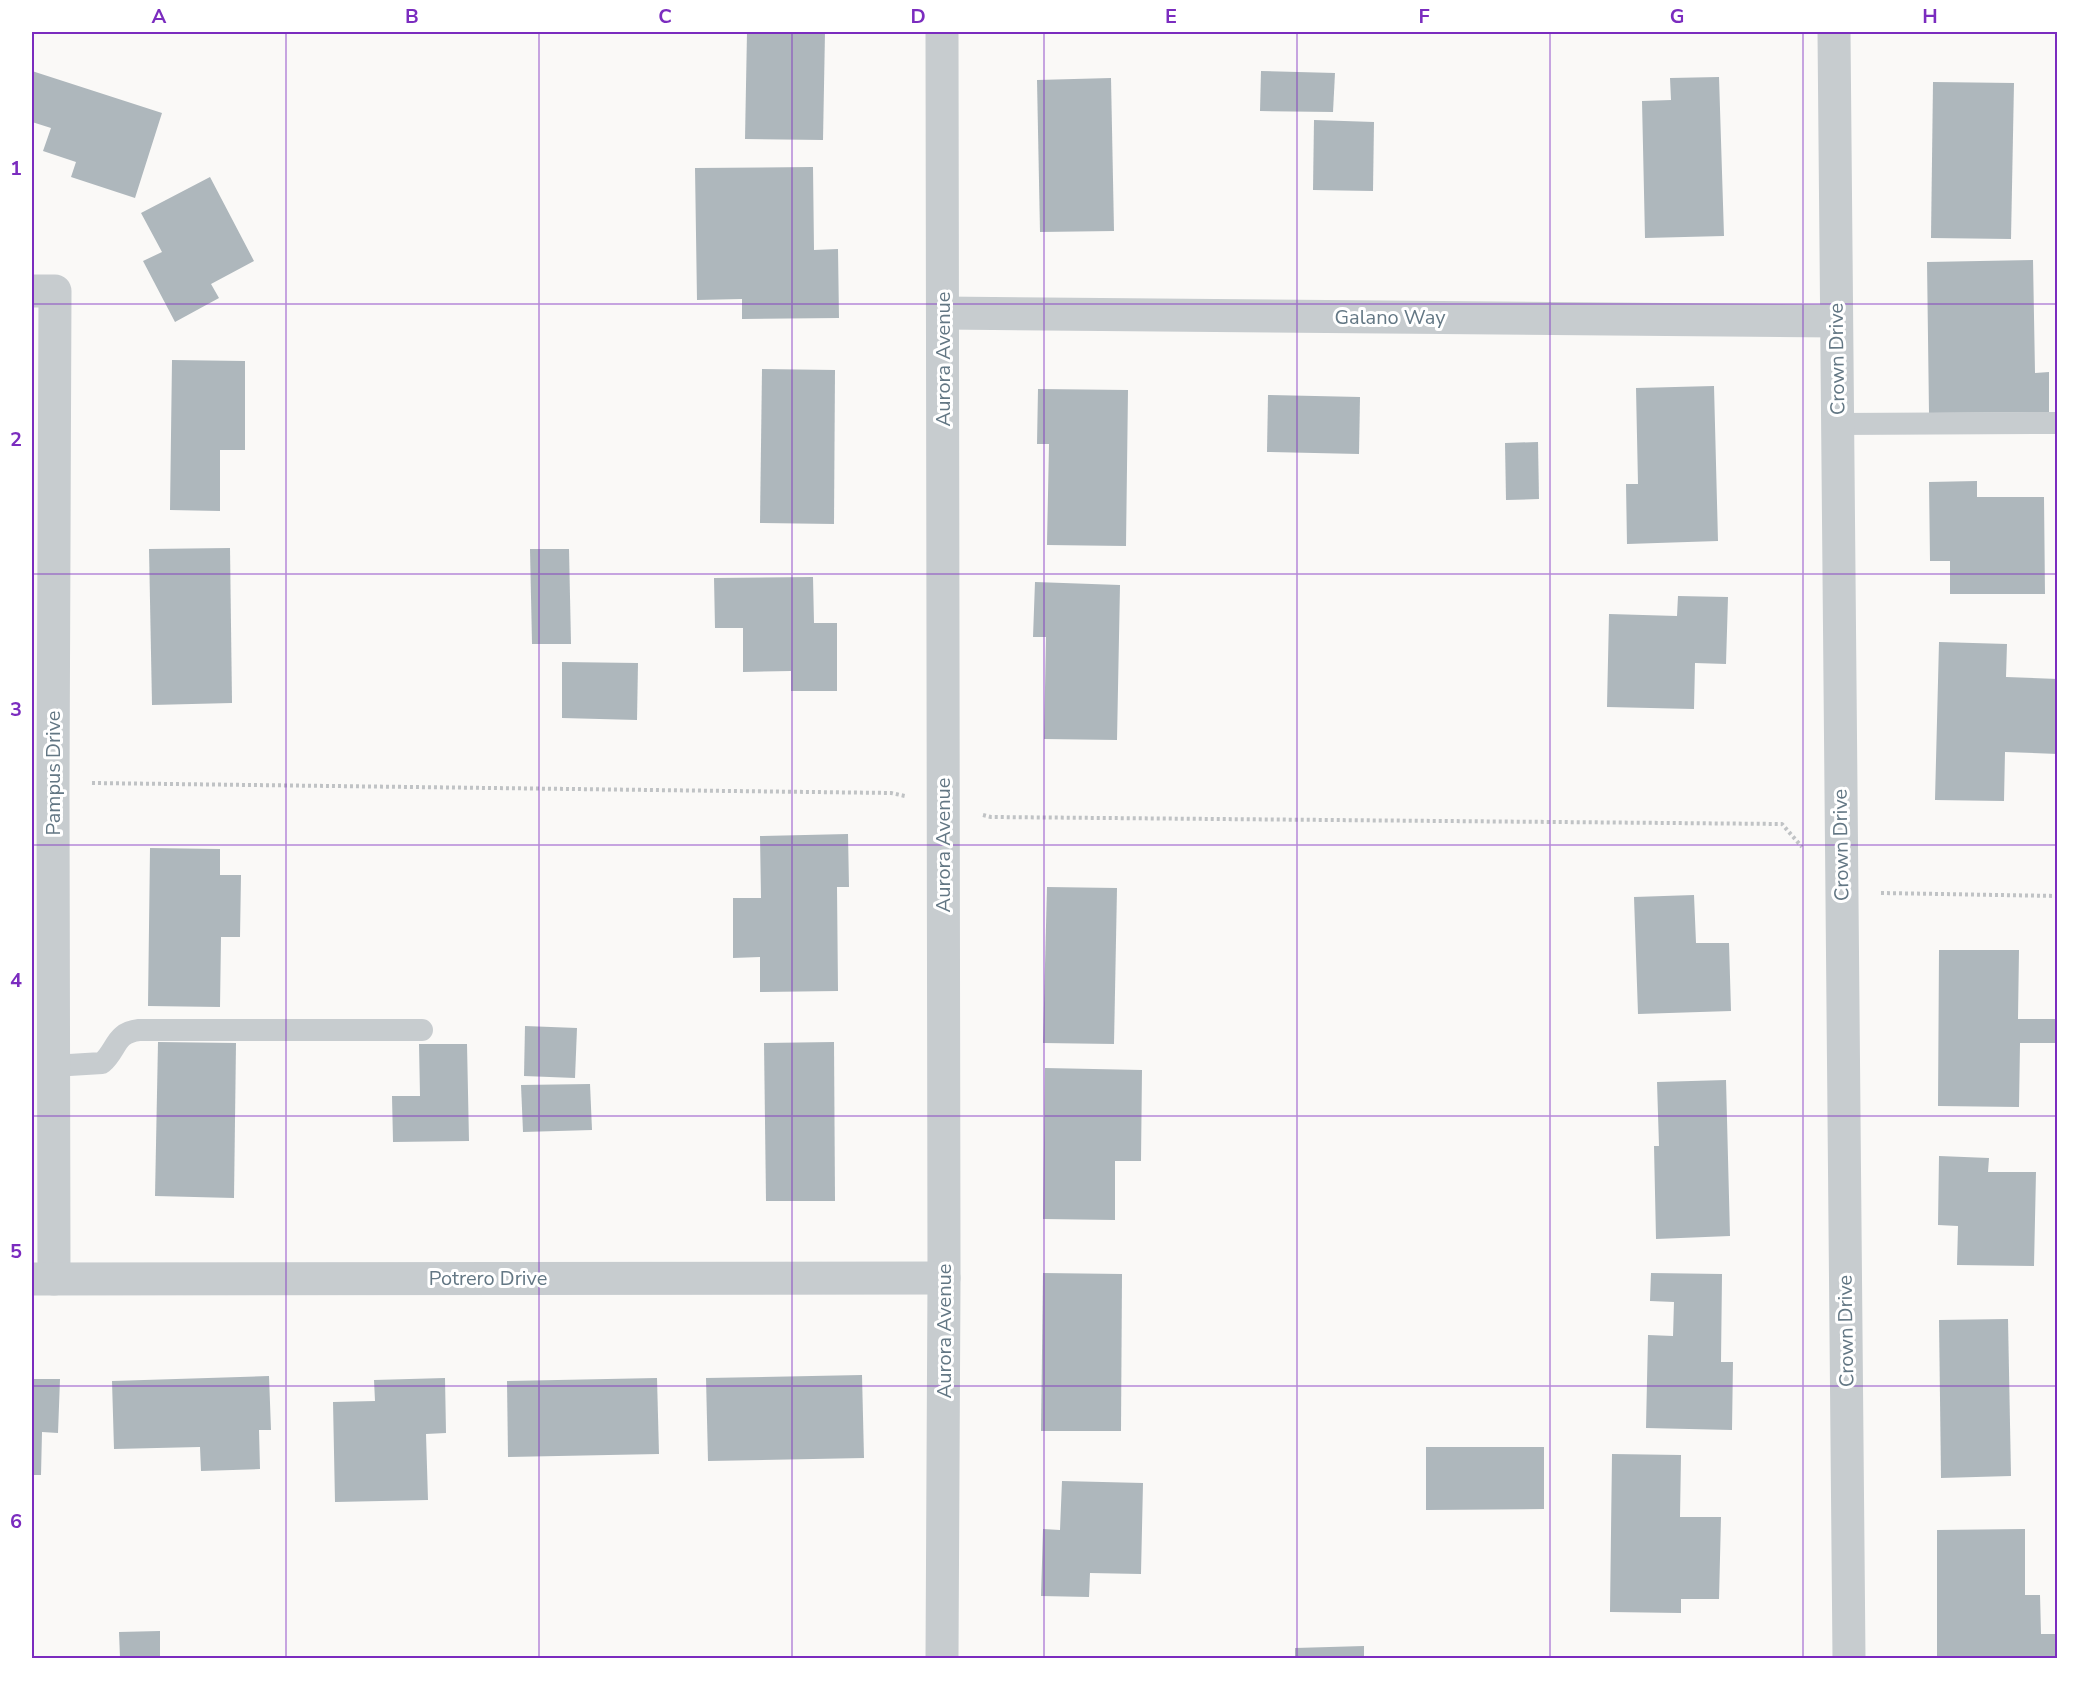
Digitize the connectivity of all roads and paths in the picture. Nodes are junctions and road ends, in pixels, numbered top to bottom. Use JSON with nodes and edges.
{"nodes":[{"id":1,"x":942,"y":32,"type":"edge"},
{"id":2,"x":1834,"y":32,"type":"edge"},
{"id":3,"x":32,"y":291,"type":"edge"},
{"id":4,"x":943,"y":313,"type":"junction"},
{"id":5,"x":1836,"y":321,"type":"junction"},
{"id":6,"x":1837,"y":423,"type":"junction"},
{"id":7,"x":2058,"y":423,"type":"edge"},
{"id":8,"x":53,"y":789,"type":"junction"},
{"id":9,"x":943,"y":806,"type":"junction"},
{"id":10,"x":1841,"y":893,"type":"junction"},
{"id":11,"x":2058,"y":896,"type":"edge"},
{"id":12,"x":422,"y":1030,"type":"dead end"},
{"id":13,"x":53,"y":1066,"type":"junction"},
{"id":14,"x":944,"y":1278,"type":"junction"},
{"id":15,"x":43,"y":1279,"type":"edge"},
{"id":16,"x":942,"y":1659,"type":"edge"},
{"id":17,"x":1849,"y":1659,"type":"edge"}],
"edges":[{"from":1,"to":4,"type":"street","name":"Aurora Avenue"},
{"from":2,"to":5,"type":"street","name":"Crown Drive"},
{"from":3,"to":8,"type":"street","name":"Pampus Drive"},
{"from":4,"to":5,"type":"street","name":"Galano Way"},
{"from":4,"to":9,"type":"street","name":"Aurora Avenue"},
{"from":5,"to":6,"type":"street","name":"Crown Drive"},
{"from":6,"to":7,"type":"lane"},
{"from":6,"to":10,"type":"street","name":"Crown Drive"},
{"from":8,"to":9,"type":"path"},
{"from":8,"to":13,"type":"street","name":"Pampus Drive"},
{"from":9,"to":10,"type":"path"},
{"from":9,"to":14,"type":"street","name":"Aurora Avenue"},
{"from":10,"to":11,"type":"path"},
{"from":10,"to":17,"type":"street","name":"Crown Drive"},
{"from":12,"to":13,"type":"lane"},
{"from":13,"to":15,"type":"street","name":"Pampus Drive"},
{"from":14,"to":15,"type":"street","name":"Potrero Drive"},
{"from":14,"to":16,"type":"street","name":"Aurora Avenue"}]}
